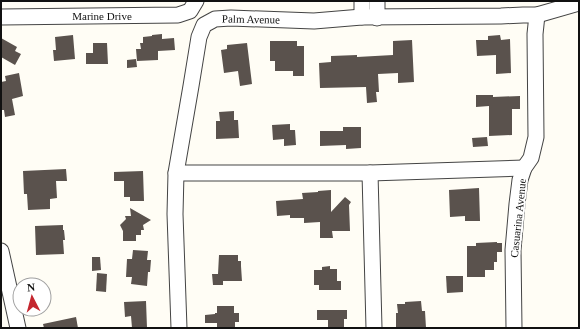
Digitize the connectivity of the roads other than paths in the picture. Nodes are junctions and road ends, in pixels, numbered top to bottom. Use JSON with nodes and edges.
{"nodes":[{"id":1,"x":196,"y":1,"type":"edge"},
{"id":2,"x":362,"y":1,"type":"edge"},
{"id":3,"x":377,"y":1,"type":"edge"},
{"id":4,"x":579,"y":4,"type":"edge"},
{"id":5,"x":536,"y":15,"type":"junction"},
{"id":6,"x":1,"y":17,"type":"edge"},
{"id":7,"x":362,"y":17,"type":"junction"},
{"id":8,"x":377,"y":18,"type":"junction"},
{"id":9,"x":524,"y":168,"type":"junction"},
{"id":10,"x":370,"y":173,"type":"junction"},
{"id":11,"x":176,"y":174,"type":"junction"},
{"id":12,"x":1,"y":251,"type":"edge"},
{"id":13,"x":18,"y":328,"type":"edge"},
{"id":14,"x":180,"y":328,"type":"edge"},
{"id":15,"x":374,"y":328,"type":"edge"},
{"id":16,"x":514,"y":328,"type":"edge"}],
"edges":[{"from":1,"to":6,"type":"street","name":"Marine Drive"},
{"from":2,"to":7,"type":"street"},
{"from":3,"to":8,"type":"street"},
{"from":4,"to":5,"type":"street","name":"Palm Avenue"},
{"from":5,"to":8,"type":"street","name":"Palm Avenue"},
{"from":5,"to":9,"type":"street","name":"Casuarina Avenue"},
{"from":7,"to":8,"type":"street","name":"Palm Avenue"},
{"from":7,"to":11,"type":"street","name":"Palm Avenue"},
{"from":9,"to":10,"type":"street"},
{"from":9,"to":16,"type":"street","name":"Casuarina Avenue"},
{"from":10,"to":11,"type":"street"},
{"from":10,"to":15,"type":"street"},
{"from":11,"to":14,"type":"street","name":"Palm Avenue"},
{"from":12,"to":13,"type":"street"}]}
